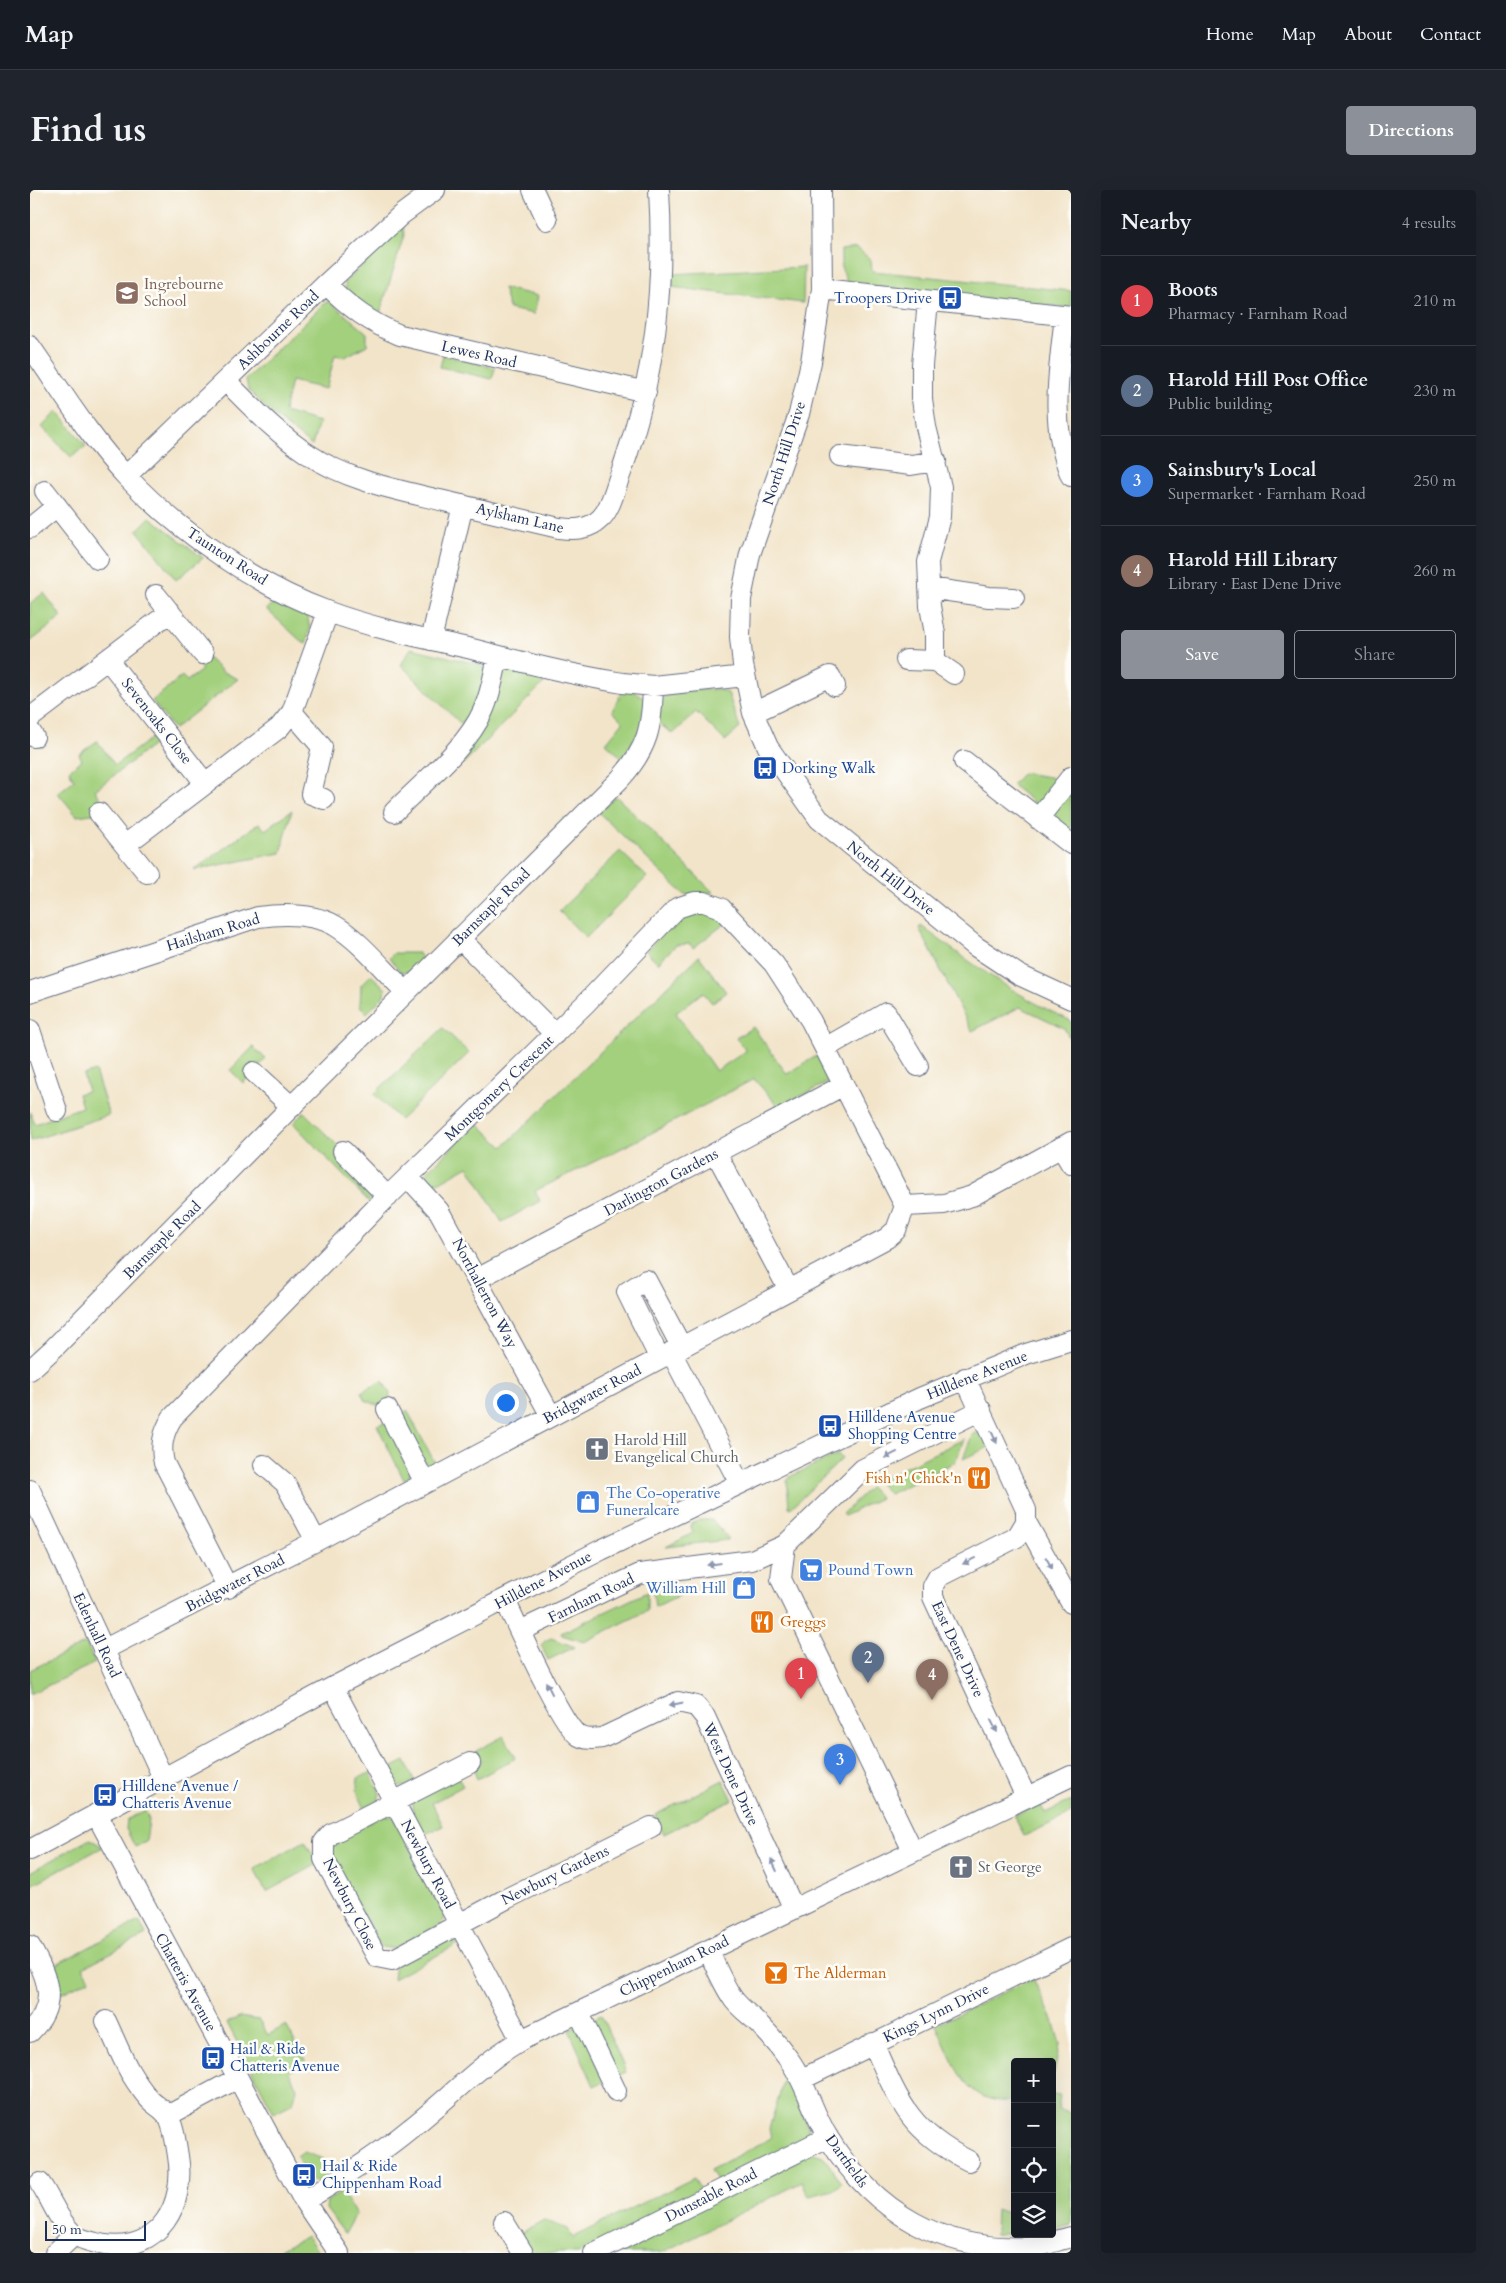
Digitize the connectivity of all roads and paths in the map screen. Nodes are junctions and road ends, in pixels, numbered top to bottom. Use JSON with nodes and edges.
{"nodes":[{"id":1,"x":435,"y":190,"type":"edge"},
{"id":2,"x":533,"y":190,"type":"edge"},
{"id":3,"x":659,"y":190,"type":"edge"},
{"id":4,"x":821,"y":190,"type":"edge"},
{"id":5,"x":547,"y":220,"type":"dead end"},
{"id":6,"x":326,"y":284,"type":"junction"},
{"id":7,"x":822,"y":289,"type":"junction"},
{"id":8,"x":928,"y":301,"type":"junction"},
{"id":9,"x":1068,"y":316,"type":"edge"},
{"id":10,"x":30,"y":346,"type":"edge"},
{"id":11,"x":226,"y":381,"type":"junction"},
{"id":12,"x":646,"y":392,"type":"junction"},
{"id":13,"x":840,"y":456,"type":"dead end"},
{"id":14,"x":936,"y":461,"type":"junction"},
{"id":15,"x":126,"y":476,"type":"junction"},
{"id":16,"x":1071,"y":476,"type":"edge"},
{"id":17,"x":463,"y":505,"type":"junction"},
{"id":18,"x":30,"y":528,"type":"edge"},
{"id":19,"x":98,"y":559,"type":"dead end"},
{"id":20,"x":929,"y":588,"type":"junction"},
{"id":21,"x":156,"y":595,"type":"dead end"},
{"id":22,"x":1014,"y":598,"type":"dead end"},
{"id":23,"x":170,"y":612,"type":"junction"},
{"id":24,"x":328,"y":612,"type":"junction"},
{"id":25,"x":431,"y":640,"type":"junction"},
{"id":26,"x":203,"y":654,"type":"dead end"},
{"id":27,"x":498,"y":656,"type":"junction"},
{"id":28,"x":108,"y":660,"type":"junction"},
{"id":29,"x":906,"y":660,"type":"dead end"},
{"id":30,"x":935,"y":661,"type":"junction"},
{"id":31,"x":954,"y":674,"type":"dead end"},
{"id":32,"x":745,"y":676,"type":"junction"},
{"id":33,"x":652,"y":686,"type":"junction"},
{"id":34,"x":835,"y":686,"type":"dead end"},
{"id":35,"x":292,"y":712,"type":"junction"},
{"id":36,"x":754,"y":713,"type":"junction"},
{"id":37,"x":31,"y":729,"type":"edge"},
{"id":38,"x":964,"y":761,"type":"dead end"},
{"id":39,"x":1071,"y":777,"type":"edge"},
{"id":40,"x":205,"y":783,"type":"junction"},
{"id":41,"x":324,"y":799,"type":"dead end"},
{"id":42,"x":394,"y":812,"type":"dead end"},
{"id":43,"x":99,"y":814,"type":"dead end"},
{"id":44,"x":1038,"y":819,"type":"junction"},
{"id":45,"x":1071,"y":844,"type":"edge"},
{"id":46,"x":125,"y":845,"type":"junction"},
{"id":47,"x":147,"y":873,"type":"dead end"},
{"id":48,"x":459,"y":938,"type":"junction"},
{"id":49,"x":30,"y":992,"type":"edge"},
{"id":50,"x":406,"y":992,"type":"junction"},
{"id":51,"x":1071,"y":999,"type":"edge"},
{"id":52,"x":30,"y":1030,"type":"edge"},
{"id":53,"x":555,"y":1034,"type":"junction"},
{"id":54,"x":825,"y":1048,"type":"junction"},
{"id":55,"x":918,"y":1066,"type":"dead end"},
{"id":56,"x":254,"y":1072,"type":"dead end"},
{"id":57,"x":844,"y":1085,"type":"junction"},
{"id":58,"x":292,"y":1108,"type":"junction"},
{"id":59,"x":56,"y":1111,"type":"dead end"},
{"id":60,"x":343,"y":1151,"type":"dead end"},
{"id":61,"x":1068,"y":1151,"type":"edge"},
{"id":62,"x":716,"y":1153,"type":"junction"},
{"id":63,"x":408,"y":1177,"type":"junction"},
{"id":64,"x":388,"y":1197,"type":"junction"},
{"id":65,"x":905,"y":1206,"type":"junction"},
{"id":66,"x":476,"y":1279,"type":"junction"},
{"id":67,"x":789,"y":1290,"type":"junction"},
{"id":68,"x":1071,"y":1340,"type":"edge"},
{"id":69,"x":670,"y":1352,"type":"junction"},
{"id":70,"x":30,"y":1370,"type":"edge"},
{"id":71,"x":965,"y":1378,"type":"junction"},
{"id":72,"x":387,"y":1409,"type":"dead end"},
{"id":73,"x":982,"y":1410,"type":"junction"},
{"id":74,"x":551,"y":1416,"type":"junction"},
{"id":75,"x":264,"y":1465,"type":"dead end"},
{"id":76,"x":739,"y":1482,"type":"junction"},
{"id":77,"x":425,"y":1483,"type":"junction"},
{"id":78,"x":30,"y":1490,"type":"edge"},
{"id":79,"x":1026,"y":1522,"type":"junction"},
{"id":80,"x":38,"y":1526,"type":"edge"},
{"id":81,"x":316,"y":1542,"type":"junction"},
{"id":82,"x":785,"y":1545,"type":"junction"},
{"id":83,"x":752,"y":1560,"type":"junction"},
{"id":84,"x":781,"y":1579,"type":"junction"},
{"id":85,"x":228,"y":1588,"type":"junction"},
{"id":86,"x":505,"y":1600,"type":"junction"},
{"id":87,"x":1071,"y":1603,"type":"edge"},
{"id":88,"x":520,"y":1631,"type":"junction"},
{"id":89,"x":103,"y":1650,"type":"junction"},
{"id":90,"x":334,"y":1688,"type":"junction"},
{"id":91,"x":470,"y":1763,"type":"dead end"},
{"id":92,"x":1071,"y":1776,"type":"edge"},
{"id":93,"x":164,"y":1780,"type":"junction"},
{"id":94,"x":1026,"y":1797,"type":"junction"},
{"id":95,"x":395,"y":1801,"type":"junction"},
{"id":96,"x":96,"y":1814,"type":"junction"},
{"id":97,"x":651,"y":1827,"type":"dead end"},
{"id":98,"x":30,"y":1850,"type":"edge"},
{"id":99,"x":913,"y":1851,"type":"junction"},
{"id":100,"x":794,"y":1908,"type":"junction"},
{"id":101,"x":459,"y":1923,"type":"junction"},
{"id":102,"x":30,"y":1946,"type":"edge"},
{"id":103,"x":1071,"y":1948,"type":"edge"},
{"id":104,"x":708,"y":1950,"type":"junction"},
{"id":105,"x":578,"y":2013,"type":"junction"},
{"id":106,"x":106,"y":2021,"type":"dead end"},
{"id":107,"x":30,"y":2032,"type":"edge"},
{"id":108,"x":522,"y":2040,"type":"junction"},
{"id":109,"x":873,"y":2043,"type":"junction"},
{"id":110,"x":238,"y":2078,"type":"junction"},
{"id":111,"x":802,"y":2079,"type":"junction"},
{"id":112,"x":616,"y":2091,"type":"dead end"},
{"id":113,"x":168,"y":2116,"type":"junction"},
{"id":114,"x":828,"y":2137,"type":"junction"},
{"id":115,"x":969,"y":2161,"type":"dead end"},
{"id":116,"x":40,"y":2183,"type":"dead end"},
{"id":117,"x":304,"y":2201,"type":"junction"},
{"id":118,"x":504,"y":2222,"type":"dead end"},
{"id":119,"x":74,"y":2235,"type":"junction"},
{"id":120,"x":1071,"y":2237,"type":"edge"},
{"id":121,"x":598,"y":2252,"type":"edge"},
{"id":122,"x":55,"y":2253,"type":"edge"},
{"id":123,"x":338,"y":2253,"type":"edge"},
{"id":124,"x":523,"y":2253,"type":"edge"}],
"edges":[{"from":1,"to":6,"type":"street","name":"Ashbourne Road"},
{"from":2,"to":5,"type":"street"},
{"from":3,"to":12,"type":"street","name":"Aylsham Lane"},
{"from":4,"to":7,"type":"street","name":"North Hill Drive"},
{"from":6,"to":11,"type":"street","name":"Ashbourne Road"},
{"from":6,"to":12,"type":"street","name":"Lewes Road"},
{"from":7,"to":8,"type":"street"},
{"from":7,"to":32,"type":"street","name":"North Hill Drive"},
{"from":8,"to":9,"type":"street"},
{"from":8,"to":14,"type":"street"},
{"from":9,"to":16,"type":"street"},
{"from":10,"to":15,"type":"street","name":"Taunton Road"},
{"from":11,"to":15,"type":"street","name":"Ashbourne Road"},
{"from":11,"to":17,"type":"street","name":"Aylsham Lane"},
{"from":12,"to":17,"type":"street","name":"Aylsham Lane"},
{"from":13,"to":14,"type":"street"},
{"from":14,"to":20,"type":"street"},
{"from":15,"to":24,"type":"street","name":"Taunton Road"},
{"from":17,"to":25,"type":"street"},
{"from":18,"to":19,"type":"street"},
{"from":20,"to":22,"type":"street"},
{"from":20,"to":30,"type":"street"},
{"from":21,"to":23,"type":"street"},
{"from":23,"to":26,"type":"street"},
{"from":23,"to":28,"type":"street"},
{"from":24,"to":25,"type":"street","name":"Taunton Road"},
{"from":24,"to":35,"type":"street"},
{"from":25,"to":27,"type":"street","name":"Taunton Road"},
{"from":27,"to":33,"type":"street","name":"Taunton Road"},
{"from":27,"to":42,"type":"street"},
{"from":28,"to":37,"type":"street"},
{"from":28,"to":40,"type":"street","name":"Sevenoaks Close"},
{"from":29,"to":30,"type":"street"},
{"from":30,"to":31,"type":"street"},
{"from":32,"to":33,"type":"street","name":"Taunton Road"},
{"from":32,"to":36,"type":"street","name":"North Hill Drive"},
{"from":33,"to":48,"type":"street","name":"Barnstaple Road"},
{"from":34,"to":36,"type":"street"},
{"from":35,"to":40,"type":"street"},
{"from":35,"to":41,"type":"street"},
{"from":36,"to":51,"type":"street","name":"North Hill Drive"},
{"from":38,"to":44,"type":"street"},
{"from":39,"to":44,"type":"street"},
{"from":40,"to":46,"type":"street"},
{"from":43,"to":46,"type":"street"},
{"from":44,"to":45,"type":"street"},
{"from":46,"to":47,"type":"street"},
{"from":48,"to":50,"type":"street","name":"Barnstaple Road"},
{"from":48,"to":53,"type":"street"},
{"from":49,"to":50,"type":"street","name":"Hailsham Road"},
{"from":50,"to":58,"type":"street","name":"Barnstaple Road"},
{"from":52,"to":59,"type":"street"},
{"from":53,"to":54,"type":"street","name":"Montgomery Crescent"},
{"from":53,"to":63,"type":"street","name":"Montgomery Crescent"},
{"from":54,"to":55,"type":"street"},
{"from":54,"to":57,"type":"street","name":"Montgomery Crescent"},
{"from":56,"to":58,"type":"street"},
{"from":57,"to":62,"type":"street","name":"Darlington Gardens"},
{"from":57,"to":65,"type":"street","name":"Montgomery Crescent"},
{"from":58,"to":70,"type":"street","name":"Barnstaple Road"},
{"from":60,"to":64,"type":"street"},
{"from":61,"to":65,"type":"street"},
{"from":62,"to":66,"type":"street","name":"Darlington Gardens"},
{"from":62,"to":67,"type":"street"},
{"from":63,"to":64,"type":"street","name":"Montgomery Crescent"},
{"from":63,"to":66,"type":"street","name":"Northallerton Way"},
{"from":64,"to":85,"type":"street","name":"Montgomery Crescent"},
{"from":65,"to":67,"type":"street","name":"Bridgwater Road"},
{"from":66,"to":74,"type":"street","name":"Northallerton Way"},
{"from":67,"to":69,"type":"street","name":"Bridgwater Road"},
{"from":68,"to":71,"type":"street","name":"Hilldene Avenue"},
{"from":69,"to":74,"type":"street","name":"Bridgwater Road"},
{"from":69,"to":76,"type":"street"},
{"from":71,"to":73,"type":"street"},
{"from":71,"to":76,"type":"street","name":"Hilldene Avenue"},
{"from":72,"to":77,"type":"street"},
{"from":73,"to":79,"type":"street","one_way":true},
{"from":73,"to":82,"type":"street","name":"Farnham Road","one_way":true},
{"from":74,"to":77,"type":"street","name":"Bridgwater Road"},
{"from":75,"to":81,"type":"street"},
{"from":76,"to":86,"type":"street","name":"Hilldene Avenue"},
{"from":77,"to":81,"type":"street","name":"Bridgwater Road"},
{"from":78,"to":80,"type":"street","name":"Edenhall Road"},
{"from":79,"to":87,"type":"street","one_way":true},
{"from":79,"to":94,"type":"street","name":"East Dene Drive","one_way":true},
{"from":80,"to":89,"type":"street","name":"Edenhall Road"},
{"from":81,"to":85,"type":"street","name":"Bridgwater Road"},
{"from":82,"to":83,"type":"street","name":"Farnham Road"},
{"from":82,"to":84,"type":"street"},
{"from":83,"to":84,"type":"street"},
{"from":83,"to":88,"type":"street","name":"Farnham Road","one_way":true},
{"from":84,"to":99,"type":"street"},
{"from":85,"to":89,"type":"street","name":"Bridgwater Road"},
{"from":86,"to":88,"type":"street","name":"West Dene Drive"},
{"from":86,"to":90,"type":"street","name":"Hilldene Avenue"},
{"from":100,"to":88,"type":"street","name":"West Dene Drive","one_way":true},
{"from":89,"to":93,"type":"street","name":"Edenhall Road"},
{"from":90,"to":93,"type":"street","name":"Hilldene Avenue"},
{"from":90,"to":95,"type":"street","name":"Newbury Road"},
{"from":91,"to":95,"type":"street"},
{"from":92,"to":94,"type":"street","name":"Chippenham Road"},
{"from":93,"to":96,"type":"street","name":"Hilldene Avenue"},
{"from":94,"to":99,"type":"street","name":"Chippenham Road"},
{"from":95,"to":101,"type":"street","name":"Newbury Road"},
{"from":95,"to":101,"type":"street","name":"Newbury Close"},
{"from":96,"to":98,"type":"street","name":"Hilldene Avenue"},
{"from":96,"to":110,"type":"street","name":"Chatteris Avenue"},
{"from":97,"to":101,"type":"street","name":"Newbury Gardens"},
{"from":99,"to":100,"type":"street","name":"Chippenham Road"},
{"from":100,"to":104,"type":"street","name":"Chippenham Road"},
{"from":101,"to":108,"type":"street","name":"Newbury Road"},
{"from":102,"to":107,"type":"street"},
{"from":103,"to":109,"type":"street","name":"Kings Lynn Drive"},
{"from":104,"to":105,"type":"street","name":"Chippenham Road"},
{"from":104,"to":111,"type":"street","name":"Dartfields"},
{"from":105,"to":108,"type":"street","name":"Chippenham Road"},
{"from":105,"to":112,"type":"street"},
{"from":106,"to":113,"type":"street"},
{"from":108,"to":117,"type":"street","name":"Chippenham Road"},
{"from":109,"to":111,"type":"street","name":"Kings Lynn Drive"},
{"from":109,"to":115,"type":"street"},
{"from":110,"to":113,"type":"street"},
{"from":110,"to":117,"type":"street","name":"Chatteris Avenue"},
{"from":111,"to":114,"type":"street","name":"Dartfields"},
{"from":113,"to":119,"type":"street"},
{"from":114,"to":120,"type":"street","name":"Dartfields"},
{"from":114,"to":121,"type":"street","name":"Dunstable Road"},
{"from":116,"to":119,"type":"street"},
{"from":117,"to":123,"type":"street","name":"Chatteris Avenue"},
{"from":118,"to":124,"type":"street"},
{"from":119,"to":122,"type":"street"}]}
